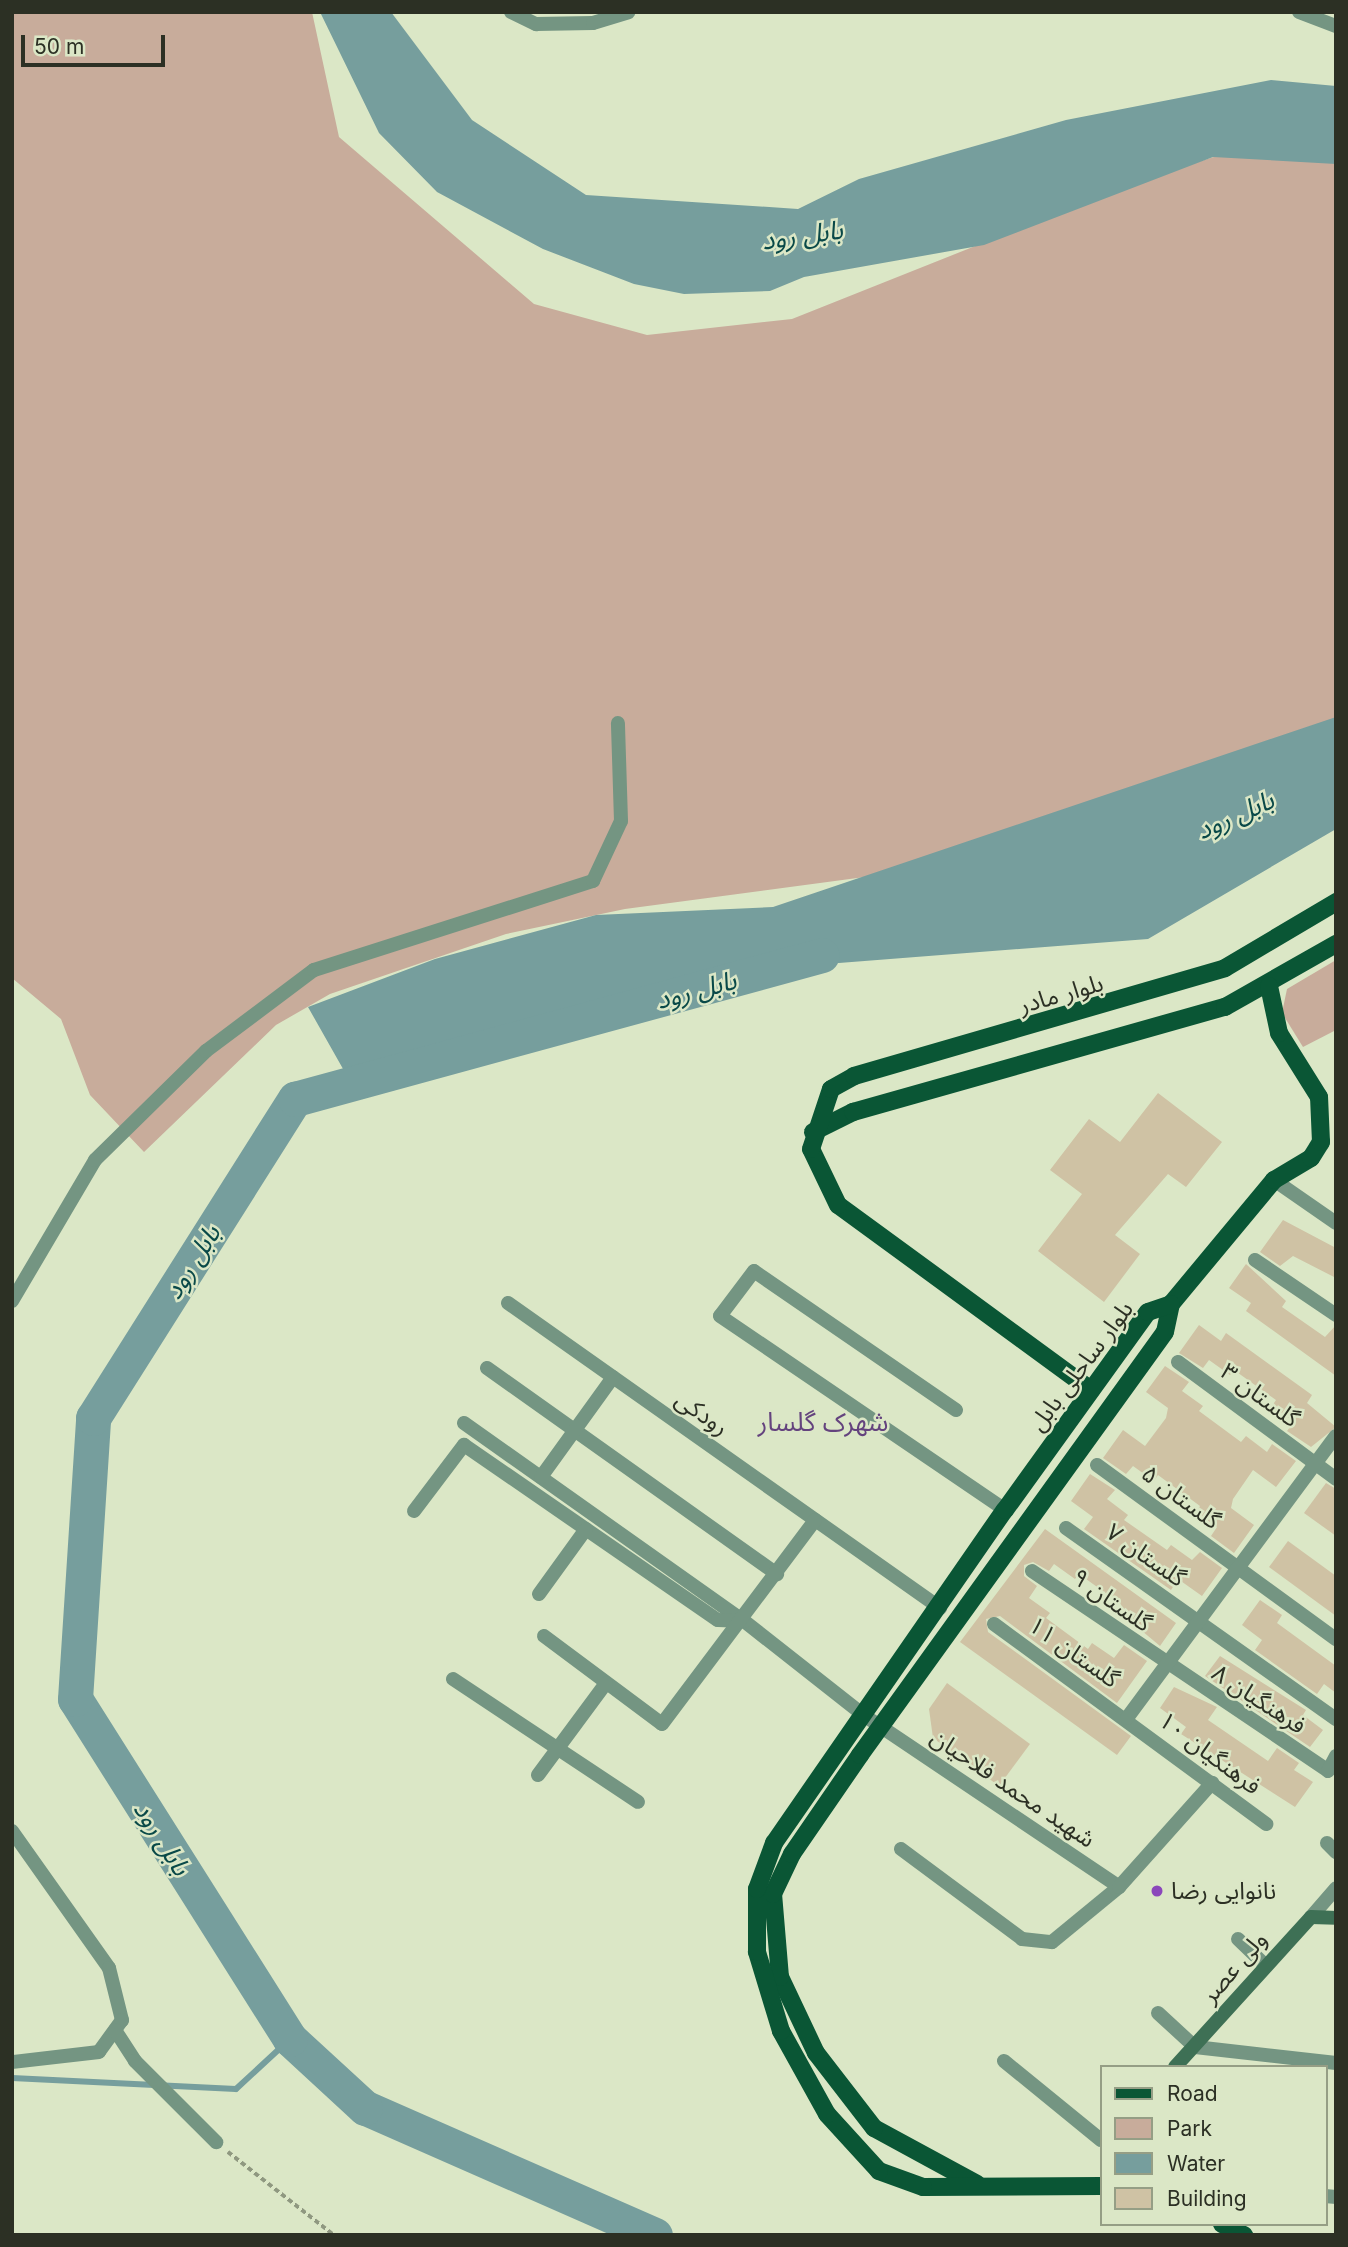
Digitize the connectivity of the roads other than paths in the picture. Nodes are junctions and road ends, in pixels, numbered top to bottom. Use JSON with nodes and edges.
{"nodes":[{"id":1,"x":511,"y":12,"type":"edge"},
{"id":2,"x":628,"y":12,"type":"edge"},
{"id":3,"x":1299,"y":12,"type":"edge"},
{"id":4,"x":1336,"y":26,"type":"edge"},
{"id":5,"x":618,"y":723,"type":"dead end"},
{"id":6,"x":1336,"y":902,"type":"edge"},
{"id":7,"x":1336,"y":944,"type":"edge"},
{"id":8,"x":1269,"y":986,"type":"junction"},
{"id":9,"x":813,"y":1132,"type":"junction"},
{"id":10,"x":1327,"y":1144,"type":"edge"},
{"id":11,"x":1274,"y":1180,"type":"junction"},
{"id":12,"x":1336,"y":1223,"type":"edge"},
{"id":13,"x":1255,"y":1260,"type":"dead end"},
{"id":14,"x":12,"y":1301,"type":"edge"},
{"id":15,"x":508,"y":1303,"type":"dead end"},
{"id":16,"x":1171,"y":1304,"type":"junction"},
{"id":17,"x":1336,"y":1315,"type":"edge"},
{"id":18,"x":1178,"y":1362,"type":"dead end"},
{"id":19,"x":487,"y":1367,"type":"dead end"},
{"id":20,"x":613,"y":1377,"type":"junction"},
{"id":21,"x":1091,"y":1390,"type":"junction"},
{"id":22,"x":956,"y":1410,"type":"dead end"},
{"id":23,"x":464,"y":1423,"type":"dead end"},
{"id":24,"x":575,"y":1430,"type":"junction"},
{"id":25,"x":1336,"y":1436,"type":"edge"},
{"id":26,"x":1315,"y":1464,"type":"junction"},
{"id":27,"x":1097,"y":1465,"type":"dead end"},
{"id":28,"x":541,"y":1477,"type":"junction"},
{"id":29,"x":1336,"y":1479,"type":"edge"},
{"id":30,"x":1005,"y":1510,"type":"junction"},
{"id":31,"x":414,"y":1511,"type":"dead end"},
{"id":32,"x":815,"y":1520,"type":"junction"},
{"id":33,"x":1066,"y":1528,"type":"dead end"},
{"id":34,"x":586,"y":1529,"type":"junction"},
{"id":35,"x":1239,"y":1566,"type":"junction"},
{"id":36,"x":1032,"y":1571,"type":"dead end"},
{"id":37,"x":777,"y":1574,"type":"junction"},
{"id":38,"x":539,"y":1594,"type":"dead end"},
{"id":39,"x":940,"y":1608,"type":"junction"},
{"id":40,"x":1200,"y":1620,"type":"junction"},
{"id":41,"x":744,"y":1621,"type":"junction"},
{"id":42,"x":994,"y":1624,"type":"dead end"},
{"id":43,"x":544,"y":1636,"type":"dead end"},
{"id":44,"x":1336,"y":1639,"type":"edge"},
{"id":45,"x":1166,"y":1666,"type":"junction"},
{"id":46,"x":453,"y":1679,"type":"dead end"},
{"id":47,"x":606,"y":1683,"type":"junction"},
{"id":48,"x":862,"y":1714,"type":"junction"},
{"id":49,"x":1127,"y":1718,"type":"junction"},
{"id":50,"x":1336,"y":1719,"type":"edge"},
{"id":51,"x":881,"y":1728,"type":"junction"},
{"id":52,"x":556,"y":1750,"type":"junction"},
{"id":53,"x":1336,"y":1756,"type":"edge"},
{"id":54,"x":538,"y":1775,"type":"dead end"},
{"id":55,"x":1212,"y":1783,"type":"junction"},
{"id":56,"x":638,"y":1802,"type":"dead end"},
{"id":57,"x":1266,"y":1824,"type":"dead end"},
{"id":58,"x":12,"y":1831,"type":"edge"},
{"id":59,"x":901,"y":1849,"type":"dead end"},
{"id":60,"x":1119,"y":1887,"type":"junction"},
{"id":61,"x":1336,"y":1888,"type":"edge"},
{"id":62,"x":1311,"y":1917,"type":"junction"},
{"id":63,"x":1336,"y":1918,"type":"edge"},
{"id":64,"x":1238,"y":1939,"type":"dead end"},
{"id":65,"x":1264,"y":1965,"type":"junction"},
{"id":66,"x":1158,"y":2013,"type":"dead end"},
{"id":67,"x":115,"y":2030,"type":"junction"},
{"id":68,"x":1195,"y":2047,"type":"junction"},
{"id":69,"x":1004,"y":2061,"type":"dead end"},
{"id":70,"x":12,"y":2062,"type":"edge"},
{"id":71,"x":1336,"y":2063,"type":"edge"},
{"id":72,"x":1177,"y":2065,"type":"edge"},
{"id":73,"x":874,"y":2128,"type":"junction"},
{"id":74,"x":1100,"y":2139,"type":"edge"},
{"id":75,"x":216,"y":2142,"type":"road end"},
{"id":76,"x":849,"y":2142,"type":"junction"},
{"id":77,"x":977,"y":2184,"type":"junction"},
{"id":78,"x":1100,"y":2186,"type":"edge"},
{"id":79,"x":1226,"y":2226,"type":"edge"},
{"id":80,"x":1244,"y":2235,"type":"edge"}],
"edges":[{"from":1,"to":2,"type":"street"},
{"from":3,"to":4,"type":"street"},
{"from":5,"to":14,"type":"street"},
{"from":6,"to":9,"type":"main road","name":"بلوار مادر"},
{"from":7,"to":8,"type":"main road"},
{"from":8,"to":9,"type":"main road"},
{"from":8,"to":10,"type":"main road"},
{"from":9,"to":21,"type":"main road","name":"بلوار مادر"},
{"from":10,"to":11,"type":"main road"},
{"from":11,"to":12,"type":"street"},
{"from":11,"to":16,"type":"main road"},
{"from":13,"to":17,"type":"street"},
{"from":15,"to":20,"type":"street","name":"رودکی"},
{"from":16,"to":21,"type":"main road","name":"بلوار ساحلی بابل"},
{"from":16,"to":51,"type":"main road","name":"بلوار ساحلی بابل"},
{"from":18,"to":26,"type":"street","name":"گلستان ۳"},
{"from":19,"to":24,"type":"street"},
{"from":20,"to":24,"type":"street"},
{"from":20,"to":32,"type":"street","name":"رودکی"},
{"from":21,"to":30,"type":"main road","name":"بلوار ساحلی بابل"},
{"from":22,"to":30,"type":"street"},
{"from":23,"to":28,"type":"street","name":"شهید محمد فلاحیان"},
{"from":24,"to":28,"type":"street"},
{"from":24,"to":37,"type":"street"},
{"from":25,"to":26,"type":"street"},
{"from":26,"to":29,"type":"street","name":"گلستان ۳"},
{"from":26,"to":35,"type":"street"},
{"from":27,"to":35,"type":"street","name":"گلستان ۵"},
{"from":28,"to":41,"type":"street","name":"شهید محمد فلاحیان"},
{"from":30,"to":39,"type":"main road","name":"بلوار ساحلی بابل"},
{"from":31,"to":34,"type":"street"},
{"from":32,"to":37,"type":"street"},
{"from":32,"to":39,"type":"street","name":"رودکی"},
{"from":33,"to":40,"type":"street","name":"گلستان ۷"},
{"from":34,"to":38,"type":"street"},
{"from":34,"to":41,"type":"street"},
{"from":35,"to":40,"type":"street"},
{"from":35,"to":44,"type":"street","name":"گلستان ۵"},
{"from":36,"to":45,"type":"street","name":"گلستان ۹"},
{"from":37,"to":41,"type":"street"},
{"from":39,"to":48,"type":"main road","name":"بلوار ساحلی بابل"},
{"from":40,"to":45,"type":"street"},
{"from":40,"to":50,"type":"street","name":"گلستان ۷"},
{"from":41,"to":47,"type":"street"},
{"from":41,"to":48,"type":"street","name":"شهید محمد فلاحیان"},
{"from":42,"to":49,"type":"street","name":"گلستان ۱۱"},
{"from":43,"to":47,"type":"street"},
{"from":45,"to":49,"type":"street"},
{"from":45,"to":53,"type":"street","name":"فرهنگیان ۸"},
{"from":46,"to":52,"type":"street"},
{"from":47,"to":52,"type":"street"},
{"from":48,"to":51,"type":"street","name":"شهید محمد فلاحیان"},
{"from":48,"to":76,"type":"main road","name":"بلوار ساحلی بابل"},
{"from":49,"to":55,"type":"street","name":"فرهنگیان ۱۰"},
{"from":51,"to":60,"type":"street","name":"شهید محمد فلاحیان"},
{"from":51,"to":73,"type":"main road","name":"بلوار ساحلی بابل"},
{"from":52,"to":54,"type":"street"},
{"from":52,"to":56,"type":"street"},
{"from":55,"to":57,"type":"street","name":"فرهنگیان ۱۰"},
{"from":55,"to":60,"type":"street"},
{"from":58,"to":67,"type":"street"},
{"from":59,"to":60,"type":"street"},
{"from":61,"to":62,"type":"street"},
{"from":62,"to":63,"type":"main road"},
{"from":62,"to":65,"type":"main road","name":"ولی عصر"},
{"from":64,"to":65,"type":"street"},
{"from":65,"to":68,"type":"main road","name":"ولی عصر"},
{"from":66,"to":68,"type":"street"},
{"from":67,"to":70,"type":"street"},
{"from":67,"to":75,"type":"street"},
{"from":68,"to":71,"type":"street"},
{"from":68,"to":72,"type":"main road","name":"ولی عصر"},
{"from":69,"to":74,"type":"street"},
{"from":73,"to":76,"type":"main road"},
{"from":73,"to":77,"type":"main road","name":"بلوار ساحلی بابل"},
{"from":76,"to":77,"type":"main road","name":"بلوار ساحلی بابل"},
{"from":77,"to":78,"type":"main road","name":"بلوار ساحلی بابل"},
{"from":79,"to":80,"type":"main road"}]}
